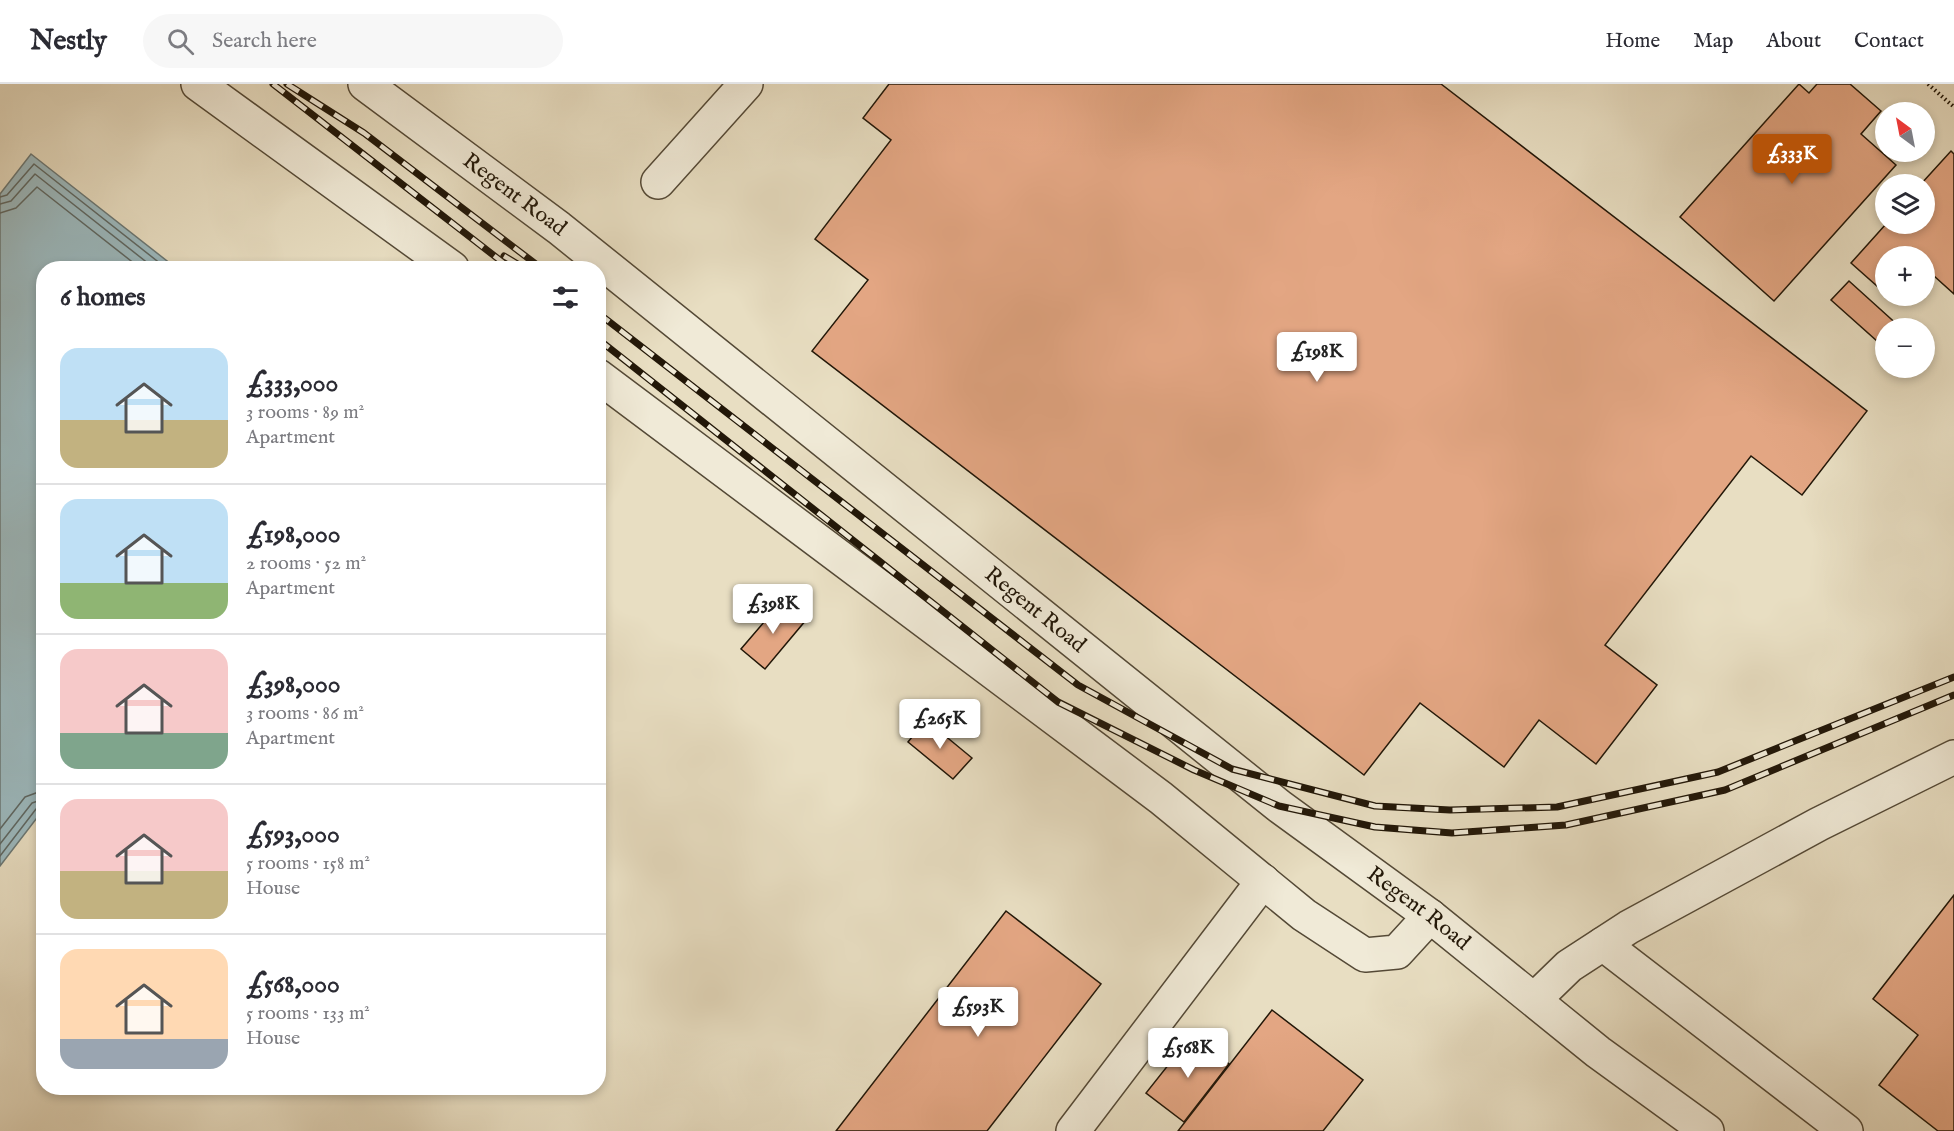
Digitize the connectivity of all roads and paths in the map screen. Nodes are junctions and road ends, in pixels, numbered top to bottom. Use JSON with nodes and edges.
{"nodes":[{"id":1,"x":198,"y":84,"type":"edge"},
{"id":2,"x":365,"y":84,"type":"edge"},
{"id":3,"x":746,"y":84,"type":"edge"},
{"id":4,"x":1928,"y":84,"type":"edge"},
{"id":5,"x":1954,"y":107,"type":"edge"},
{"id":6,"x":657,"y":182,"type":"dead end"},
{"id":7,"x":442,"y":261,"type":"edge"},
{"id":8,"x":600,"y":261,"type":"edge"},
{"id":9,"x":606,"y":266,"type":"edge"},
{"id":10,"x":606,"y":382,"type":"edge"},
{"id":11,"x":1954,"y":757,"type":"edge"},
{"id":12,"x":1263,"y":881,"type":"junction"},
{"id":13,"x":1430,"y":916,"type":"junction"},
{"id":14,"x":1603,"y":944,"type":"junction"},
{"id":15,"x":1535,"y":999,"type":"junction"},
{"id":16,"x":1073,"y":1131,"type":"edge"},
{"id":17,"x":1707,"y":1131,"type":"edge"},
{"id":18,"x":1846,"y":1131,"type":"edge"}],
"edges":[{"from":1,"to":7,"type":"street"},
{"from":2,"to":8,"type":"street","name":"Regent Road"},
{"from":3,"to":6,"type":"street"},
{"from":4,"to":5,"type":"path"},
{"from":9,"to":13,"type":"street","name":"Regent Road"},
{"from":10,"to":12,"type":"street"},
{"from":11,"to":14,"type":"street"},
{"from":12,"to":13,"type":"street"},
{"from":12,"to":16,"type":"street"},
{"from":13,"to":15,"type":"street","name":"Regent Road"},
{"from":14,"to":15,"type":"street"},
{"from":14,"to":18,"type":"street"},
{"from":15,"to":17,"type":"street","name":"Regent Road"}]}
